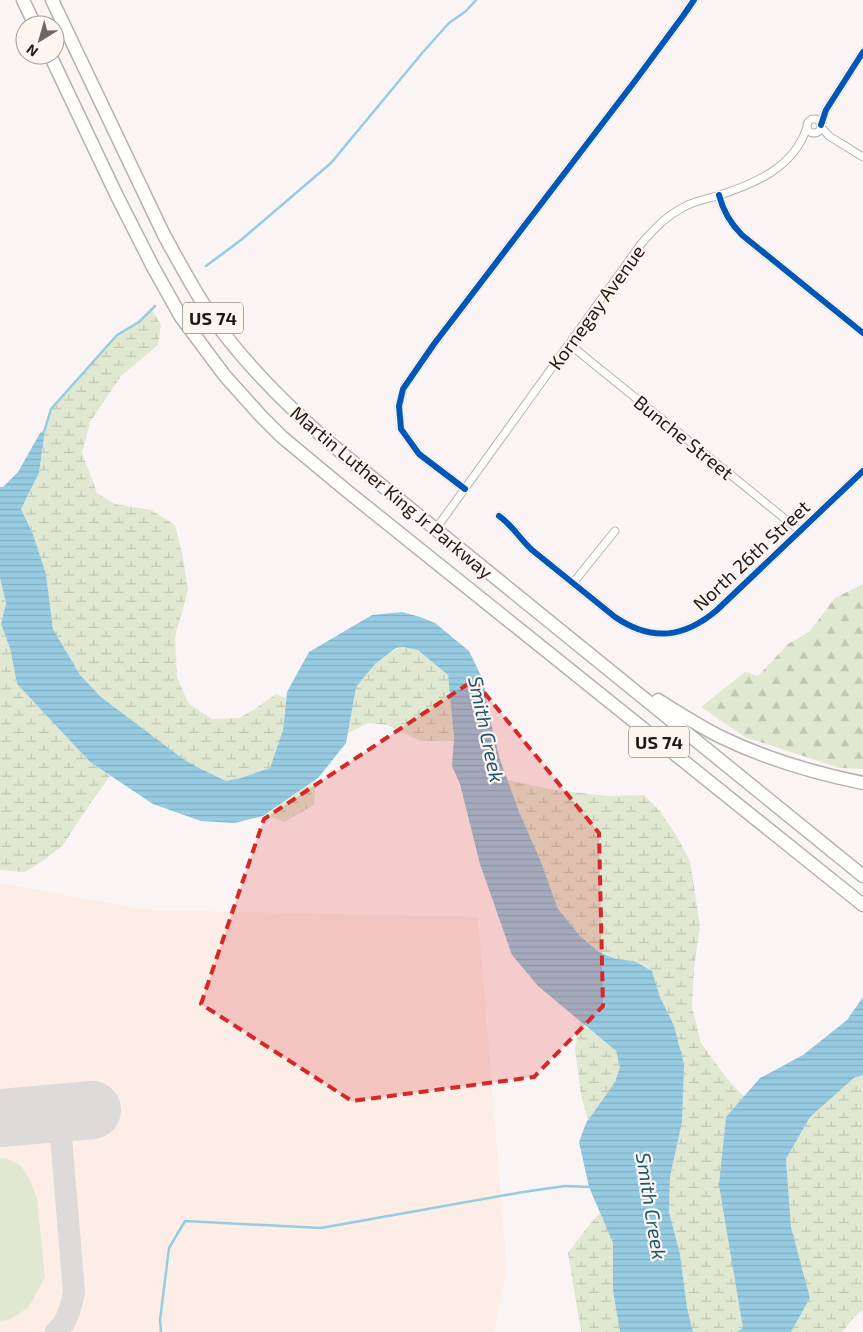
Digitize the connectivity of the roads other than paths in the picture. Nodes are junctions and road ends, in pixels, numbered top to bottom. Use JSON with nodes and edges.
{"nodes":[{"id":1,"x":23,"y":0,"type":"edge"},
{"id":2,"x":52,"y":0,"type":"edge"},
{"id":3,"x":694,"y":0,"type":"edge"},
{"id":4,"x":30,"y":15,"type":"edge"},
{"id":5,"x":863,"y":52,"type":"edge"},
{"id":6,"x":55,"y":65,"type":"edge"},
{"id":7,"x":826,"y":110,"type":"junction"},
{"id":8,"x":812,"y":119,"type":"junction"},
{"id":9,"x":821,"y":126,"type":"junction"},
{"id":10,"x":807,"y":127,"type":"junction"},
{"id":11,"x":813,"y":133,"type":"junction"},
{"id":12,"x":829,"y":136,"type":"junction"},
{"id":13,"x":803,"y":138,"type":"junction"},
{"id":14,"x":863,"y":158,"type":"edge"},
{"id":15,"x":719,"y":195,"type":"junction"},
{"id":16,"x":863,"y":332,"type":"edge"},
{"id":17,"x":569,"y":344,"type":"junction"},
{"id":18,"x":863,"y":471,"type":"edge"},
{"id":19,"x":465,"y":489,"type":"junction"},
{"id":20,"x":499,"y":516,"type":"dead end"},
{"id":21,"x":435,"y":530,"type":"junction"},
{"id":22,"x":616,"y":531,"type":"dead end"},
{"id":23,"x":800,"y":531,"type":"junction"},
{"id":24,"x":573,"y":583,"type":"junction"},
{"id":25,"x":615,"y":674,"type":"junction"},
{"id":26,"x":863,"y":783,"type":"edge"},
{"id":27,"x":863,"y":876,"type":"edge"},
{"id":28,"x":863,"y":905,"type":"edge"}],
"edges":[{"from":1,"to":4,"type":"highway"},
{"from":2,"to":21,"type":"highway","name":"Martin Luther King Jr Parkway","number":"US 74"},
{"from":3,"to":19,"type":"street"},
{"from":5,"to":7,"type":"street"},
{"from":6,"to":28,"type":"highway","name":"Martin Luther King Jr Parkway","number":"US 74"},
{"from":7,"to":8,"type":"street"},
{"from":7,"to":9,"type":"street"},
{"from":8,"to":9,"type":"street"},
{"from":8,"to":10,"type":"street"},
{"from":9,"to":11,"type":"street"},
{"from":9,"to":12,"type":"street"},
{"from":10,"to":11,"type":"street"},
{"from":10,"to":13,"type":"street","name":"Kornegay Avenue"},
{"from":11,"to":12,"type":"street"},
{"from":11,"to":13,"type":"street","name":"Kornegay Avenue"},
{"from":12,"to":14,"type":"street"},
{"from":13,"to":15,"type":"street","name":"Kornegay Avenue"},
{"from":15,"to":16,"type":"street"},
{"from":15,"to":17,"type":"street","name":"Kornegay Avenue"},
{"from":17,"to":19,"type":"street","name":"Kornegay Avenue"},
{"from":17,"to":23,"type":"street","name":"Bunche Street"},
{"from":18,"to":23,"type":"street","name":"North 26th Street"},
{"from":19,"to":21,"type":"street","name":"Kornegay Avenue"},
{"from":20,"to":24,"type":"street"},
{"from":21,"to":25,"type":"highway","name":"Martin Luther King Jr Parkway","number":"US 74"},
{"from":22,"to":24,"type":"street"},
{"from":23,"to":24,"type":"street","name":"North 26th Street"},
{"from":25,"to":26,"type":"highway"},
{"from":25,"to":27,"type":"highway","name":"Martin Luther King Jr Parkway","number":"US 74"}]}
